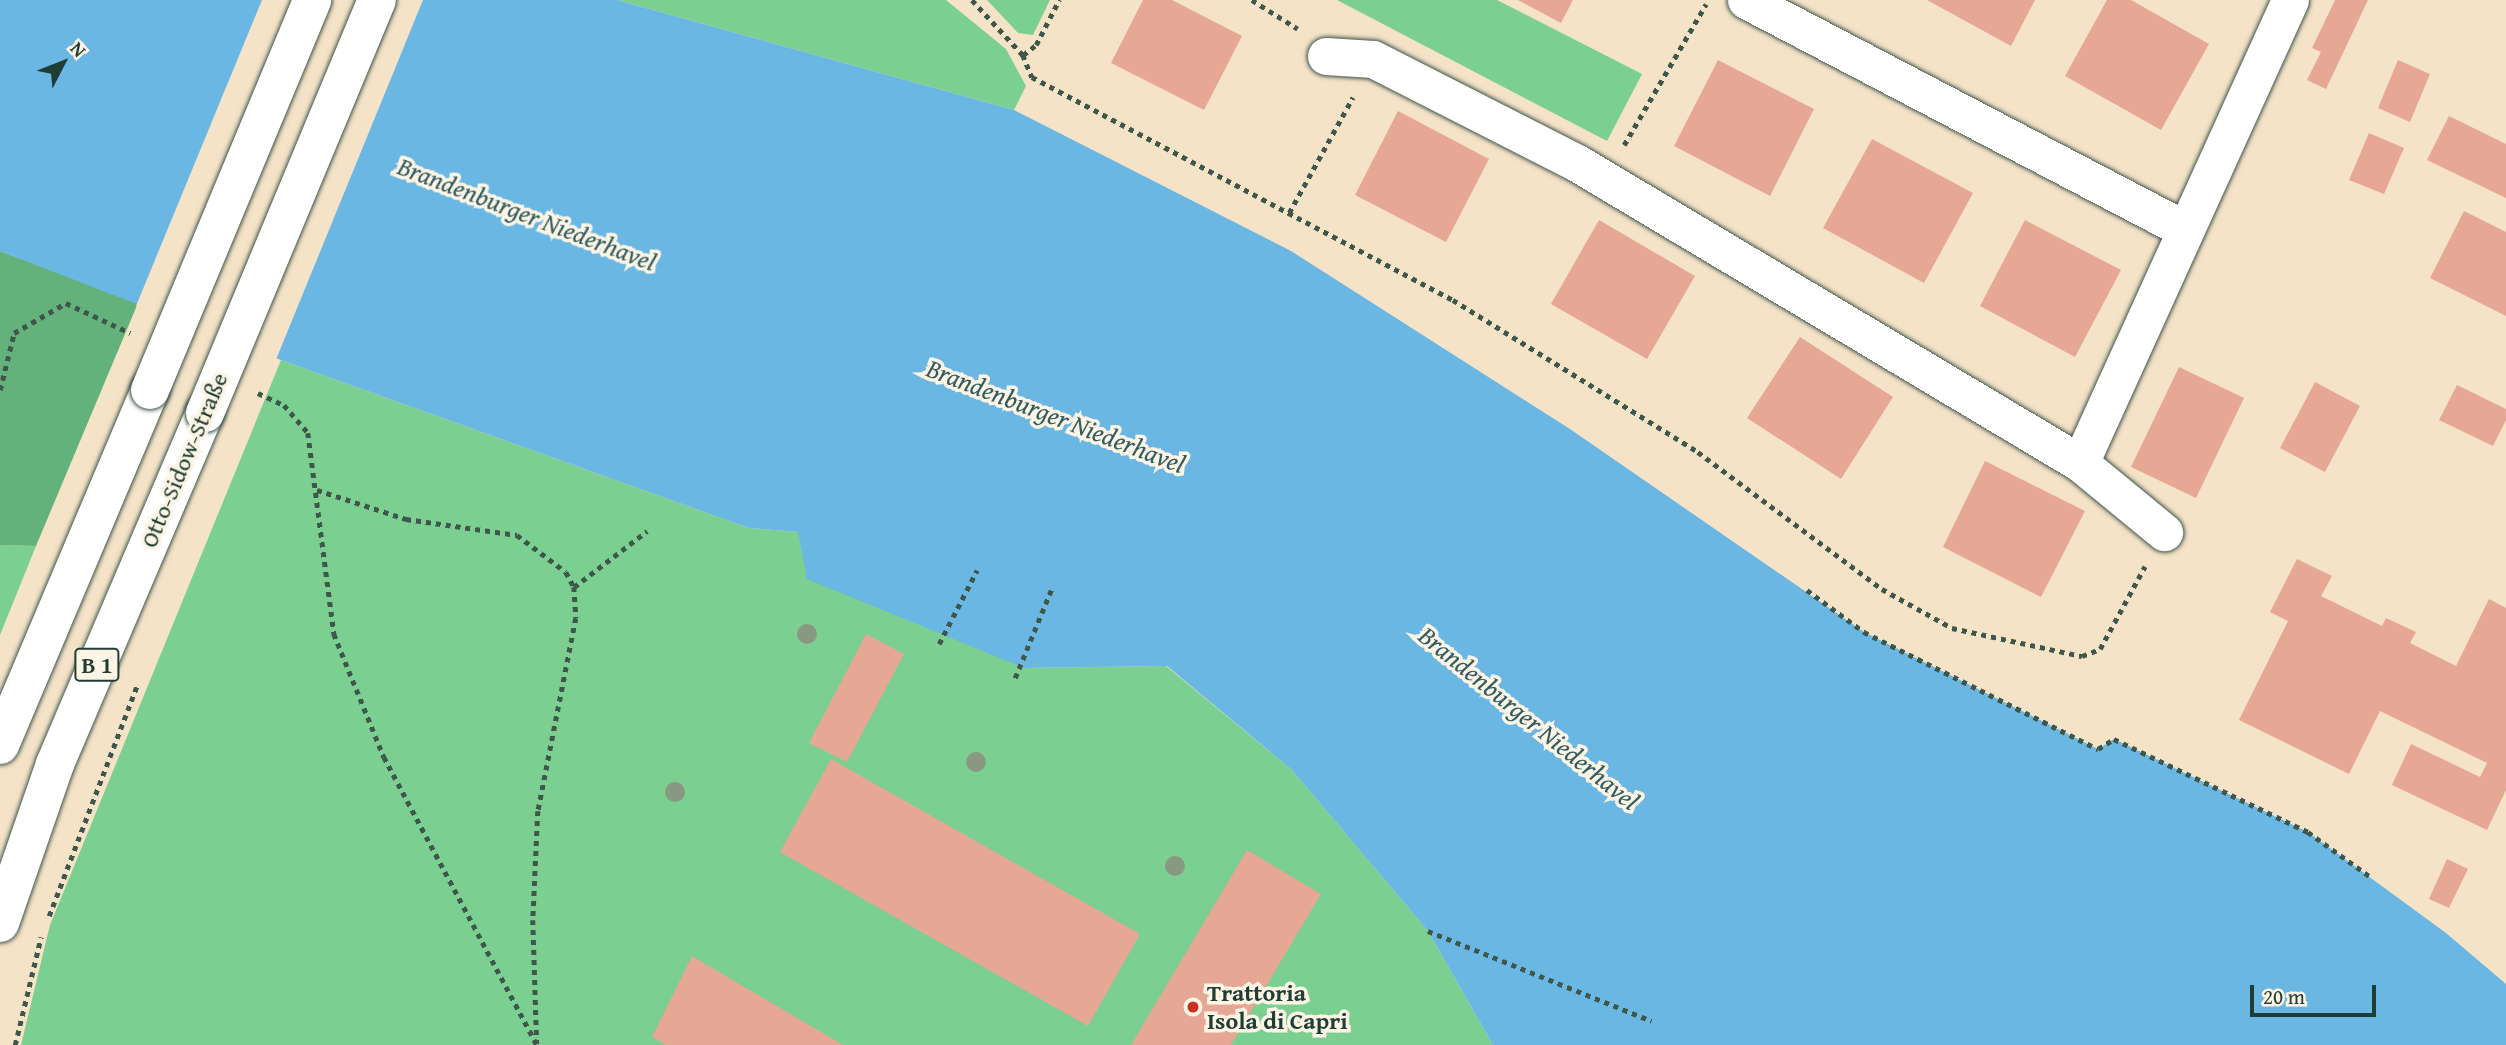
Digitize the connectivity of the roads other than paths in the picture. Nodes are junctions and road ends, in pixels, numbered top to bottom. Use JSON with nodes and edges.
{"nodes":[{"id":1,"x":312,"y":0,"type":"edge"},
{"id":2,"x":377,"y":0,"type":"edge"},
{"id":3,"x":1746,"y":0,"type":"edge"},
{"id":4,"x":2284,"y":2,"type":"edge"},
{"id":5,"x":1326,"y":56,"type":"road end"},
{"id":6,"x":2186,"y":230,"type":"junction"},
{"id":7,"x":2080,"y":463,"type":"junction"},
{"id":8,"x":2164,"y":532,"type":"road end"},
{"id":9,"x":0,"y":745,"type":"edge"},
{"id":10,"x":0,"y":923,"type":"edge"}],
"edges":[{"from":1,"to":9,"type":"main road","number":"B 1","bridge":true},
{"from":2,"to":10,"type":"main road","name":"Otto-Sidow-Straße","number":"B 1","bridge":true},
{"from":3,"to":6,"type":"street"},
{"from":4,"to":6,"type":"street"},
{"from":5,"to":7,"type":"street"},
{"from":6,"to":7,"type":"street"},
{"from":7,"to":8,"type":"street"}]}
